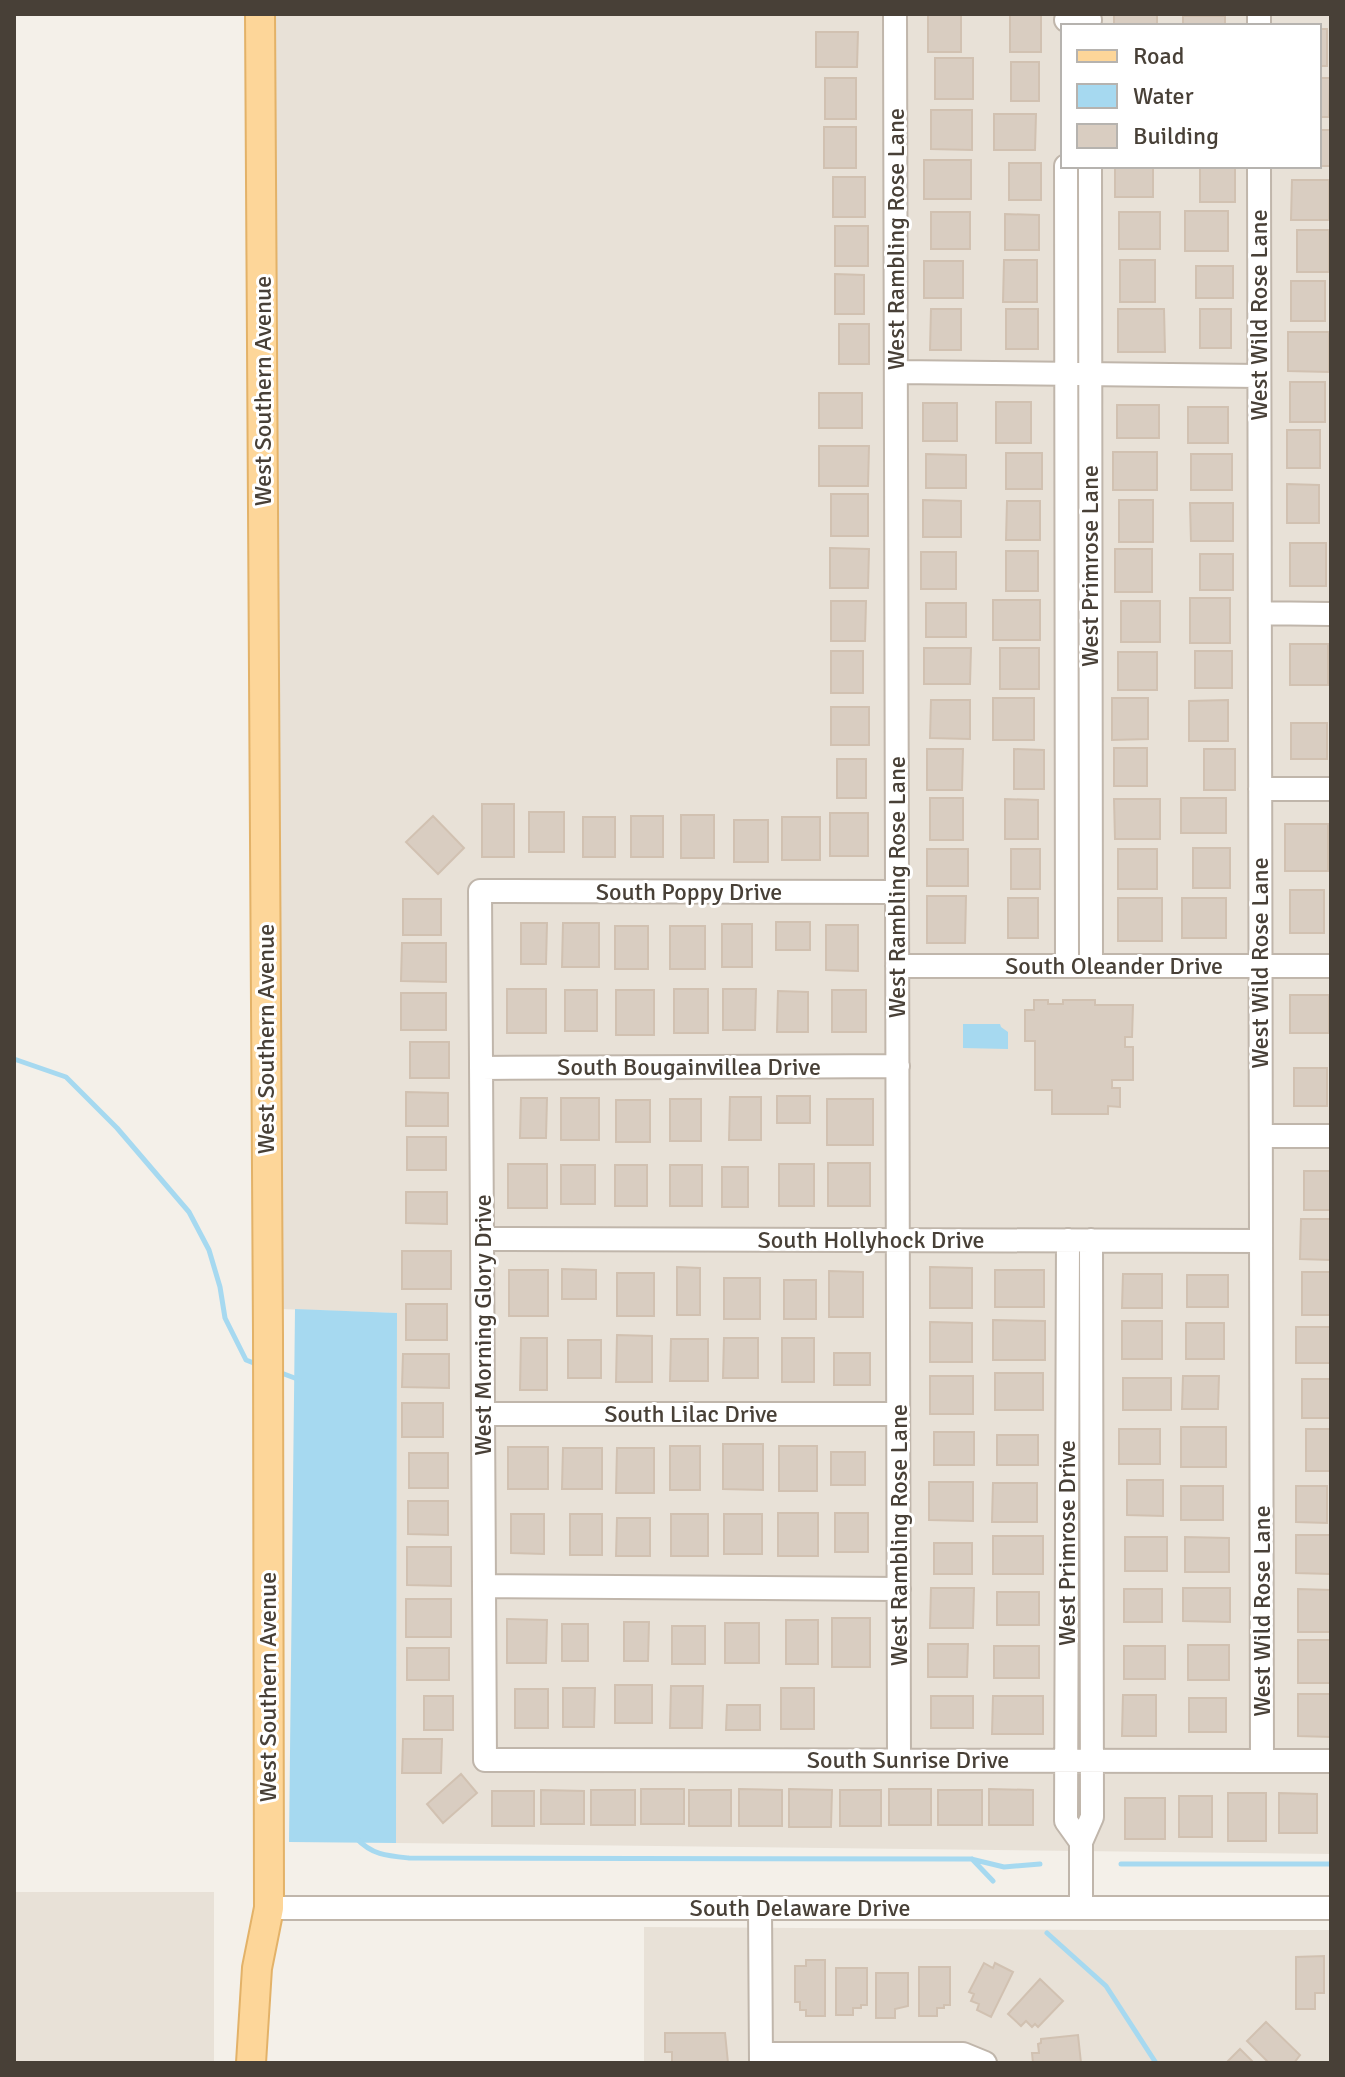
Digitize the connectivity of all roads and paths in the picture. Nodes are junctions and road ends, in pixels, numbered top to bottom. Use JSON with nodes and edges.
{"nodes":[{"id":1,"x":260,"y":14,"type":"edge"},
{"id":2,"x":895,"y":14,"type":"edge"},
{"id":3,"x":1066,"y":20,"type":"edge"},
{"id":4,"x":1090,"y":20,"type":"edge"},
{"id":5,"x":1259,"y":168,"type":"edge"},
{"id":6,"x":1066,"y":172,"type":"edge"},
{"id":7,"x":1090,"y":172,"type":"edge"},
{"id":8,"x":896,"y":372,"type":"junction"},
{"id":9,"x":1067,"y":375,"type":"junction"},
{"id":10,"x":1090,"y":375,"type":"junction"},
{"id":11,"x":1259,"y":376,"type":"junction"},
{"id":12,"x":1067,"y":583,"type":"junction"},
{"id":13,"x":1090,"y":583,"type":"junction"},
{"id":14,"x":1260,"y":613,"type":"junction"},
{"id":15,"x":1331,"y":614,"type":"edge"},
{"id":16,"x":1067,"y":756,"type":"junction"},
{"id":17,"x":1090,"y":756,"type":"junction"},
{"id":18,"x":1260,"y":789,"type":"junction"},
{"id":19,"x":1331,"y":789,"type":"edge"},
{"id":20,"x":480,"y":891,"type":"joint"},
{"id":21,"x":897,"y":892,"type":"junction"},
{"id":22,"x":897,"y":966,"type":"junction"},
{"id":23,"x":1067,"y":966,"type":"junction"},
{"id":24,"x":1091,"y":966,"type":"junction"},
{"id":25,"x":1260,"y":966,"type":"junction"},
{"id":26,"x":1331,"y":966,"type":"edge"},
{"id":27,"x":898,"y":1066,"type":"junction"},
{"id":28,"x":481,"y":1068,"type":"junction"},
{"id":29,"x":1261,"y":1136,"type":"junction"},
{"id":30,"x":1331,"y":1136,"type":"edge"},
{"id":31,"x":482,"y":1239,"type":"junction"},
{"id":32,"x":898,"y":1240,"type":"junction"},
{"id":33,"x":1079,"y":1240,"type":"junction"},
{"id":34,"x":1261,"y":1241,"type":"junction"},
{"id":35,"x":483,"y":1414,"type":"junction"},
{"id":36,"x":898,"y":1414,"type":"junction"},
{"id":37,"x":484,"y":1586,"type":"junction"},
{"id":38,"x":899,"y":1589,"type":"junction"},
{"id":39,"x":485,"y":1760,"type":"joint"},
{"id":40,"x":899,"y":1760,"type":"junction"},
{"id":41,"x":1066,"y":1761,"type":"junction"},
{"id":42,"x":1092,"y":1761,"type":"junction"},
{"id":43,"x":1262,"y":1761,"type":"junction"},
{"id":44,"x":1331,"y":1761,"type":"edge"},
{"id":45,"x":1081,"y":1842,"type":"junction"},
{"id":46,"x":269,"y":1908,"type":"junction"},
{"id":47,"x":760,"y":1908,"type":"junction"},
{"id":48,"x":1070,"y":1908,"type":"junction"},
{"id":49,"x":1331,"y":1908,"type":"edge"},
{"id":50,"x":761,"y":2059,"type":"edge"},
{"id":51,"x":985,"y":2062,"type":"edge"},
{"id":52,"x":251,"y":2063,"type":"edge"}],
"edges":[{"from":1,"to":46,"type":"main road","name":"West Southern Avenue"},
{"from":2,"to":8,"type":"street","name":"West Rambling Rose Lane"},
{"from":3,"to":4,"type":"street"},
{"from":5,"to":11,"type":"street","name":"West Wild Rose Lane"},
{"from":6,"to":7,"type":"street"},
{"from":6,"to":9,"type":"street","name":"West Primrose Lane"},
{"from":7,"to":10,"type":"street","name":"West Primrose Lane"},
{"from":8,"to":9,"type":"street"},
{"from":8,"to":21,"type":"street","name":"West Rambling Rose Lane"},
{"from":9,"to":10,"type":"street"},
{"from":9,"to":12,"type":"street","name":"West Primrose Lane"},
{"from":10,"to":11,"type":"street"},
{"from":10,"to":13,"type":"street","name":"West Primrose Lane"},
{"from":11,"to":14,"type":"street","name":"West Wild Rose Lane"},
{"from":12,"to":13,"type":"street"},
{"from":12,"to":16,"type":"street","name":"West Primrose Lane"},
{"from":13,"to":17,"type":"street","name":"West Primrose Lane"},
{"from":14,"to":15,"type":"street"},
{"from":14,"to":18,"type":"street","name":"West Wild Rose Lane"},
{"from":16,"to":17,"type":"street"},
{"from":16,"to":23,"type":"street","name":"West Primrose Lane"},
{"from":17,"to":24,"type":"street","name":"West Primrose Lane"},
{"from":18,"to":19,"type":"street"},
{"from":18,"to":25,"type":"street","name":"West Wild Rose Lane"},
{"from":20,"to":21,"type":"street","name":"South Poppy Drive"},
{"from":20,"to":28,"type":"street","name":"West Morning Glory Drive"},
{"from":21,"to":22,"type":"street","name":"West Rambling Rose Lane"},
{"from":22,"to":23,"type":"street","name":"South Oleander Drive"},
{"from":22,"to":27,"type":"street","name":"West Rambling Rose Lane"},
{"from":23,"to":24,"type":"street","name":"South Oleander Drive"},
{"from":24,"to":25,"type":"street","name":"South Oleander Drive"},
{"from":25,"to":26,"type":"street","name":"South Oleander Drive"},
{"from":25,"to":29,"type":"street","name":"West Wild Rose Lane"},
{"from":27,"to":28,"type":"street","name":"South Bougainvillea Drive"},
{"from":27,"to":32,"type":"street","name":"West Rambling Rose Lane"},
{"from":28,"to":31,"type":"street","name":"West Morning Glory Drive"},
{"from":29,"to":30,"type":"street"},
{"from":29,"to":34,"type":"street","name":"West Wild Rose Lane"},
{"from":31,"to":32,"type":"street","name":"South Hollyhock Drive"},
{"from":31,"to":35,"type":"street","name":"West Morning Glory Drive"},
{"from":32,"to":33,"type":"street","name":"South Hollyhock Drive"},
{"from":32,"to":36,"type":"street","name":"West Rambling Rose Lane"},
{"from":33,"to":34,"type":"street","name":"South Hollyhock Drive"},
{"from":33,"to":41,"type":"street","name":"West Primrose Drive"},
{"from":33,"to":42,"type":"street","name":"West Primrose Drive"},
{"from":34,"to":43,"type":"street","name":"West Wild Rose Lane"},
{"from":35,"to":36,"type":"street","name":"South Lilac Drive"},
{"from":35,"to":37,"type":"street","name":"West Morning Glory Drive"},
{"from":36,"to":38,"type":"street","name":"West Rambling Rose Lane"},
{"from":37,"to":38,"type":"street"},
{"from":37,"to":39,"type":"street","name":"West Morning Glory Drive"},
{"from":38,"to":40,"type":"street","name":"West Rambling Rose Lane"},
{"from":39,"to":40,"type":"street","name":"South Sunrise Drive"},
{"from":40,"to":41,"type":"street","name":"South Sunrise Drive"},
{"from":41,"to":42,"type":"street","name":"South Sunrise Drive"},
{"from":41,"to":45,"type":"street","name":"West Primrose Drive"},
{"from":42,"to":43,"type":"street","name":"South Sunrise Drive"},
{"from":42,"to":45,"type":"street","name":"West Primrose Drive"},
{"from":43,"to":44,"type":"street","name":"South Sunrise Drive"},
{"from":45,"to":48,"type":"street","name":"West Primrose Drive"},
{"from":46,"to":47,"type":"street","name":"South Delaware Drive"},
{"from":46,"to":52,"type":"main road","name":"West Southern Avenue"},
{"from":47,"to":48,"type":"street","name":"South Delaware Drive"},
{"from":47,"to":50,"type":"street"},
{"from":48,"to":49,"type":"street","name":"South Delaware Drive"},
{"from":50,"to":51,"type":"street"}]}
